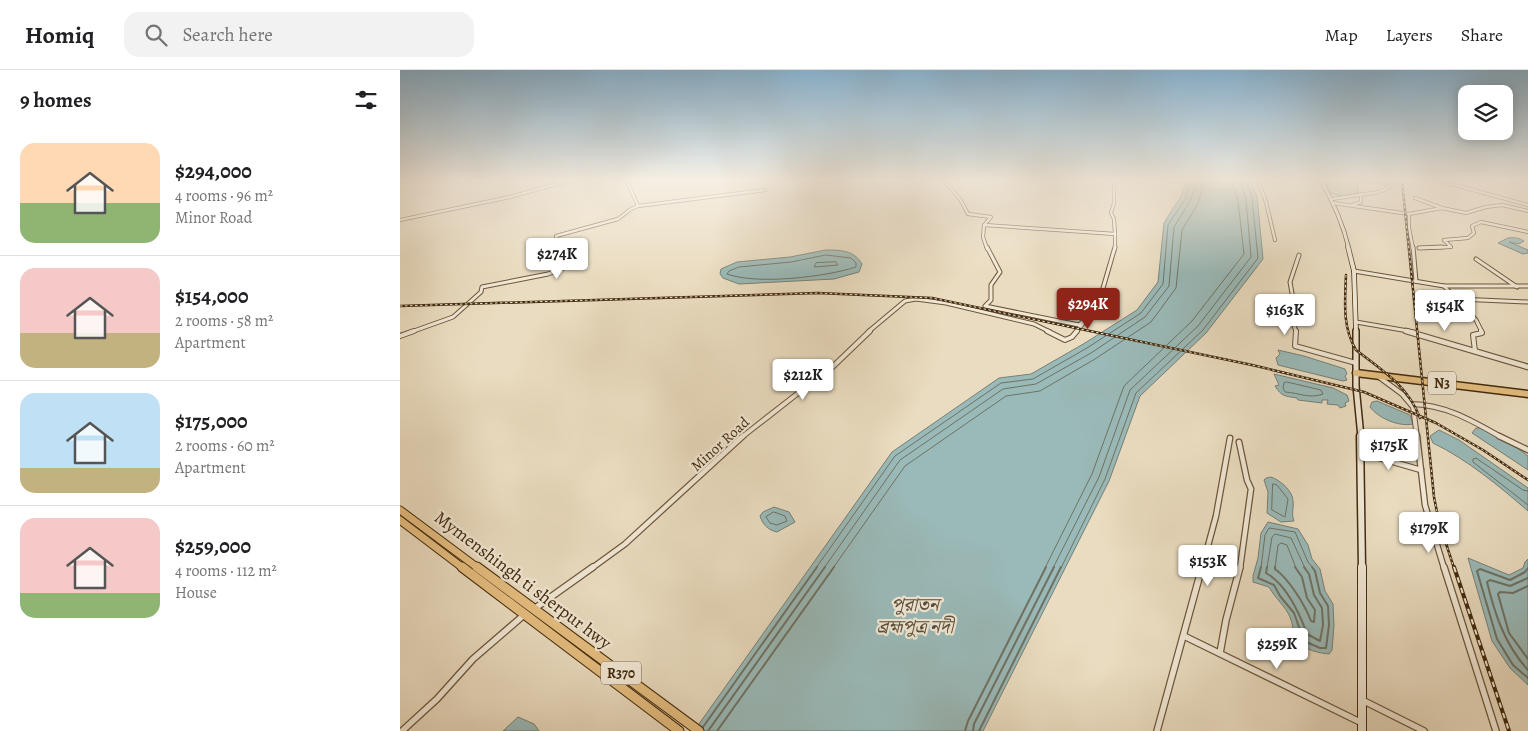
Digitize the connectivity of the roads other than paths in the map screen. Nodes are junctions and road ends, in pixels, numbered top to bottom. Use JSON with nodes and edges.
{"nodes":[{"id":1,"x":437,"y":212,"type":"edge"},
{"id":2,"x":625,"y":212,"type":"edge"},
{"id":3,"x":967,"y":212,"type":"edge"},
{"id":4,"x":1110,"y":212,"type":"edge"},
{"id":5,"x":1268,"y":212,"type":"edge"},
{"id":6,"x":1337,"y":212,"type":"edge"},
{"id":7,"x":1395,"y":212,"type":"edge"},
{"id":8,"x":1421,"y":212,"type":"edge"},
{"id":9,"x":1409,"y":214,"type":"junction"},
{"id":10,"x":400,"y":220,"type":"edge"},
{"id":11,"x":986,"y":224,"type":"junction"},
{"id":12,"x":1528,"y":232,"type":"edge"},
{"id":13,"x":1115,"y":234,"type":"junction"},
{"id":14,"x":1275,"y":240,"type":"dead end"},
{"id":15,"x":1419,"y":248,"type":"dead end"},
{"id":16,"x":1298,"y":255,"type":"dead end"},
{"id":17,"x":1476,"y":259,"type":"dead end"},
{"id":18,"x":1354,"y":271,"type":"junction"},
{"id":19,"x":1416,"y":281,"type":"junction"},
{"id":20,"x":1444,"y":286,"type":"junction"},
{"id":21,"x":1528,"y":286,"type":"edge"},
{"id":22,"x":1517,"y":287,"type":"junction"},
{"id":23,"x":1458,"y":299,"type":"junction"},
{"id":24,"x":1528,"y":302,"type":"edge"},
{"id":25,"x":1085,"y":321,"type":"junction"},
{"id":26,"x":1356,"y":322,"type":"junction"},
{"id":27,"x":400,"y":336,"type":"edge"},
{"id":28,"x":1475,"y":351,"type":"junction"},
{"id":29,"x":1356,"y":363,"type":"junction"},
{"id":30,"x":1528,"y":367,"type":"edge"},
{"id":31,"x":1356,"y":373,"type":"junction"},
{"id":32,"x":1375,"y":375,"type":"junction"},
{"id":33,"x":1528,"y":394,"type":"edge"},
{"id":34,"x":1412,"y":404,"type":"junction"},
{"id":35,"x":1230,"y":438,"type":"dead end"},
{"id":36,"x":1239,"y":442,"type":"dead end"},
{"id":37,"x":1528,"y":450,"type":"edge"},
{"id":38,"x":1362,"y":453,"type":"junction"},
{"id":39,"x":1421,"y":470,"type":"junction"},
{"id":40,"x":400,"y":510,"type":"edge"},
{"id":41,"x":400,"y":520,"type":"edge"},
{"id":42,"x":534,"y":609,"type":"junction"},
{"id":43,"x":524,"y":615,"type":"junction"},
{"id":44,"x":540,"y":619,"type":"junction"},
{"id":45,"x":1184,"y":636,"type":"junction"},
{"id":46,"x":1220,"y":653,"type":"junction"},
{"id":47,"x":1362,"y":700,"type":"junction"},
{"id":48,"x":1363,"y":728,"type":"edge"},
{"id":49,"x":402,"y":731,"type":"edge"},
{"id":50,"x":679,"y":731,"type":"edge"},
{"id":51,"x":699,"y":731,"type":"edge"},
{"id":52,"x":1157,"y":731,"type":"edge"},
{"id":53,"x":1424,"y":731,"type":"edge"},
{"id":54,"x":1496,"y":731,"type":"edge"}],
"edges":[{"from":1,"to":10,"type":"street"},
{"from":2,"to":27,"type":"street"},
{"from":3,"to":11,"type":"street"},
{"from":4,"to":13,"type":"street"},
{"from":5,"to":14,"type":"street"},
{"from":6,"to":18,"type":"main road"},
{"from":7,"to":9,"type":"street"},
{"from":8,"to":9,"type":"street"},
{"from":9,"to":19,"type":"street"},
{"from":11,"to":13,"type":"street"},
{"from":11,"to":25,"type":"street"},
{"from":12,"to":15,"type":"street"},
{"from":13,"to":25,"type":"street"},
{"from":16,"to":29,"type":"street"},
{"from":17,"to":22,"type":"street"},
{"from":18,"to":19,"type":"street"},
{"from":18,"to":26,"type":"main road"},
{"from":19,"to":20,"type":"street"},
{"from":20,"to":22,"type":"street"},
{"from":20,"to":23,"type":"street"},
{"from":21,"to":22,"type":"street"},
{"from":23,"to":24,"type":"street"},
{"from":23,"to":28,"type":"street"},
{"from":25,"to":42,"type":"street","name":"Minor Road"},
{"from":26,"to":28,"type":"street"},
{"from":26,"to":29,"type":"main road"},
{"from":28,"to":30,"type":"street"},
{"from":29,"to":31,"type":"main road"},
{"from":31,"to":32,"type":"highway","number":"N3"},
{"from":31,"to":38,"type":"main road"},
{"from":32,"to":33,"type":"highway","number":"N3"},
{"from":32,"to":34,"type":"street"},
{"from":34,"to":37,"type":"street"},
{"from":34,"to":39,"type":"street"},
{"from":35,"to":45,"type":"street"},
{"from":36,"to":46,"type":"street"},
{"from":38,"to":39,"type":"street"},
{"from":38,"to":47,"type":"main road"},
{"from":39,"to":54,"type":"street"},
{"from":40,"to":42,"type":"main road","name":"Mymenshingh ti sherpur hwy","number":"R370"},
{"from":41,"to":43,"type":"main road","name":"Mymenshingh ti sherpur hwy","number":"R370"},
{"from":42,"to":44,"type":"main road","name":"Mymenshingh ti sherpur hwy","number":"R370"},
{"from":43,"to":44,"type":"main road","name":"Mymenshingh ti sherpur hwy","number":"R370"},
{"from":43,"to":49,"type":"street"},
{"from":44,"to":50,"type":"main road","name":"Mymenshingh ti sherpur hwy"},
{"from":44,"to":51,"type":"main road","name":"Mymenshingh ti sherpur hwy","number":"R370"},
{"from":45,"to":46,"type":"street"},
{"from":45,"to":52,"type":"street"},
{"from":46,"to":48,"type":"street"},
{"from":47,"to":48,"type":"main road"},
{"from":47,"to":53,"type":"street"}]}
